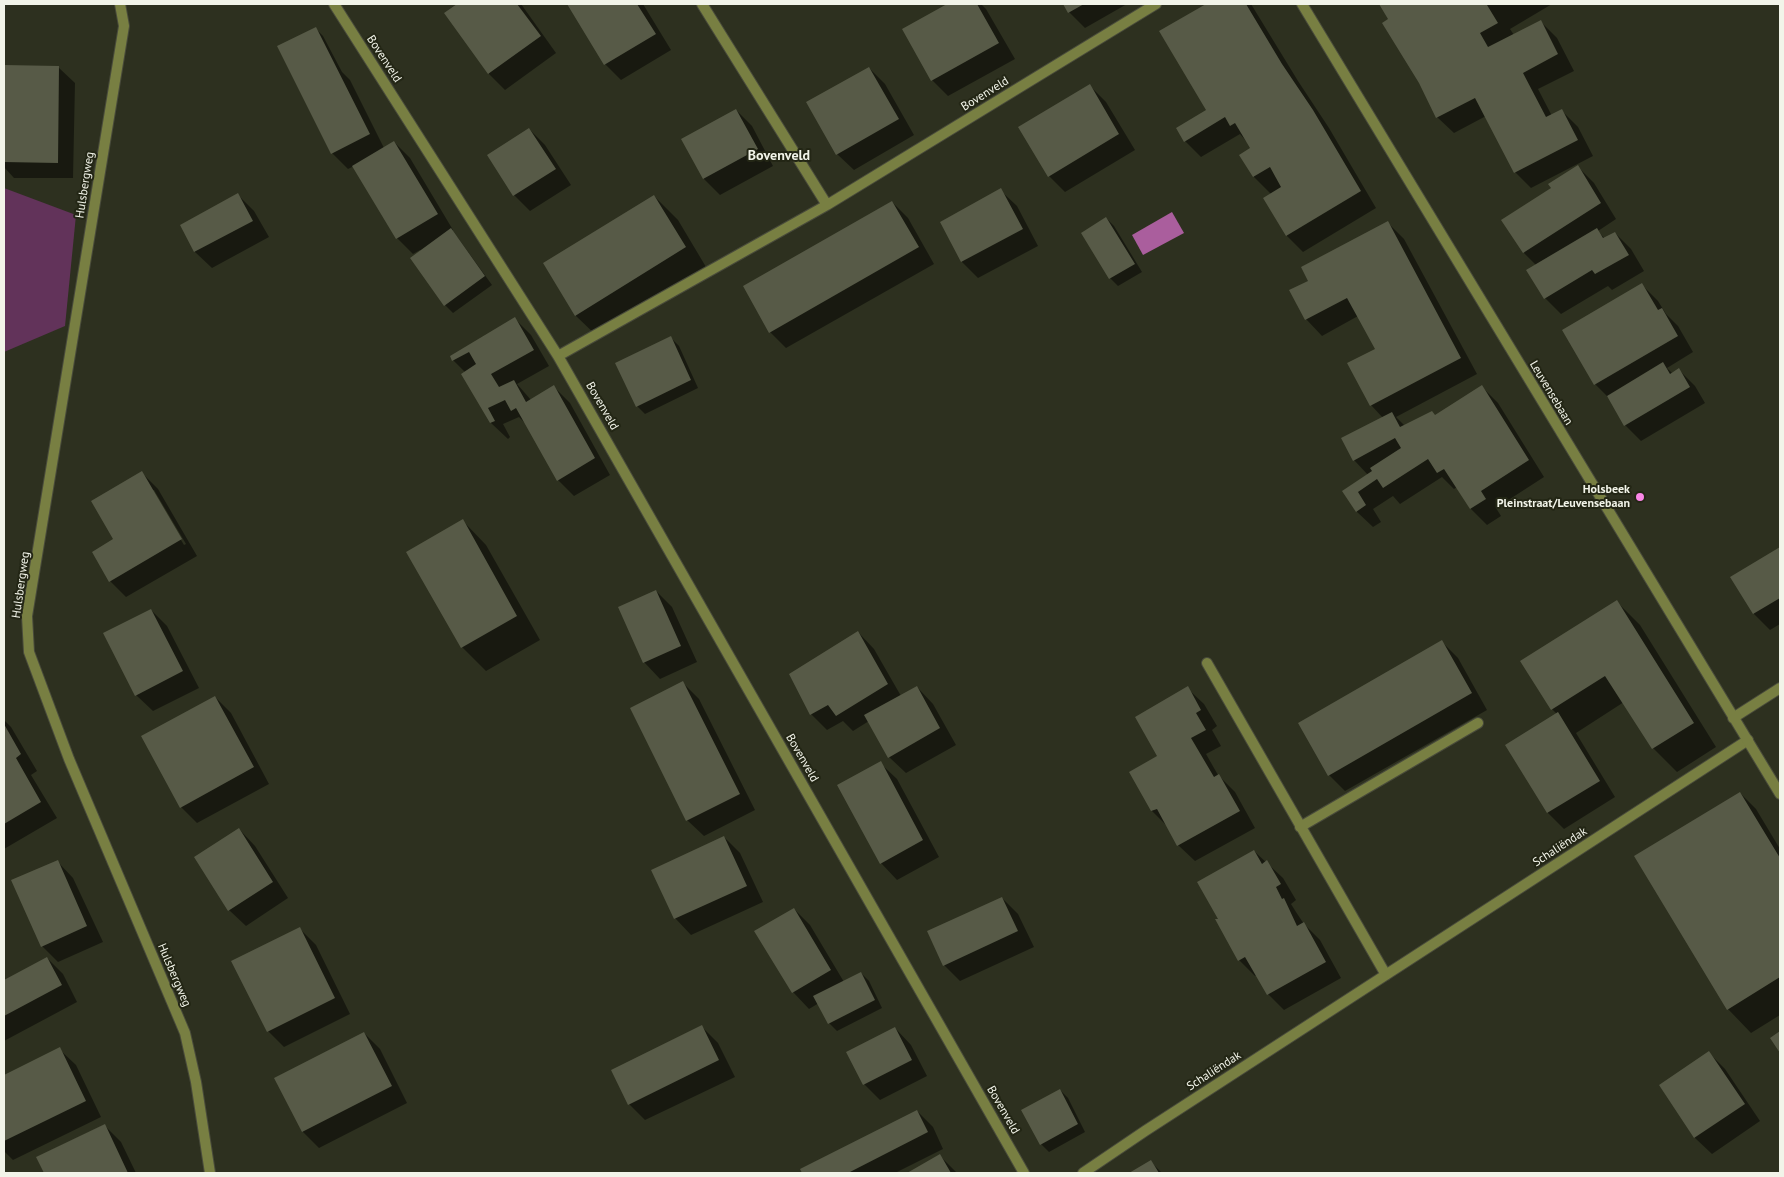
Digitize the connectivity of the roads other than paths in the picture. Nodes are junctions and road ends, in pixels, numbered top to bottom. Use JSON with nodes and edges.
{"nodes":[{"id":1,"x":120,"y":4,"type":"edge"},
{"id":2,"x":334,"y":4,"type":"edge"},
{"id":3,"x":702,"y":4,"type":"edge"},
{"id":4,"x":1156,"y":4,"type":"edge"},
{"id":5,"x":1302,"y":4,"type":"edge"},
{"id":6,"x":827,"y":205,"type":"junction"},
{"id":7,"x":558,"y":356,"type":"junction"},
{"id":8,"x":1207,"y":663,"type":"dead end"},
{"id":9,"x":1780,"y":688,"type":"edge"},
{"id":10,"x":1734,"y":718,"type":"junction"},
{"id":11,"x":1478,"y":723,"type":"dead end"},
{"id":12,"x":1748,"y":740,"type":"junction"},
{"id":13,"x":1780,"y":794,"type":"edge"},
{"id":14,"x":1300,"y":827,"type":"junction"},
{"id":15,"x":1386,"y":975,"type":"junction"},
{"id":16,"x":210,"y":1173,"type":"edge"},
{"id":17,"x":1024,"y":1173,"type":"edge"},
{"id":18,"x":1083,"y":1173,"type":"edge"}],
"edges":[{"from":1,"to":16,"type":"street","name":"Hulsbergweg"},
{"from":2,"to":7,"type":"street","name":"Bovenveld"},
{"from":3,"to":6,"type":"street"},
{"from":4,"to":6,"type":"street","name":"Bovenveld"},
{"from":5,"to":10,"type":"street","name":"Leuvensebaan"},
{"from":6,"to":7,"type":"street","name":"Bovenveld"},
{"from":7,"to":17,"type":"street","name":"Bovenveld"},
{"from":8,"to":14,"type":"street"},
{"from":9,"to":10,"type":"street"},
{"from":10,"to":12,"type":"street","name":"Leuvensebaan"},
{"from":11,"to":14,"type":"street"},
{"from":12,"to":13,"type":"street","name":"Leuvensebaan"},
{"from":12,"to":15,"type":"street","name":"Schaliëndak"},
{"from":14,"to":15,"type":"street"},
{"from":15,"to":18,"type":"street","name":"Schaliëndak"}]}
